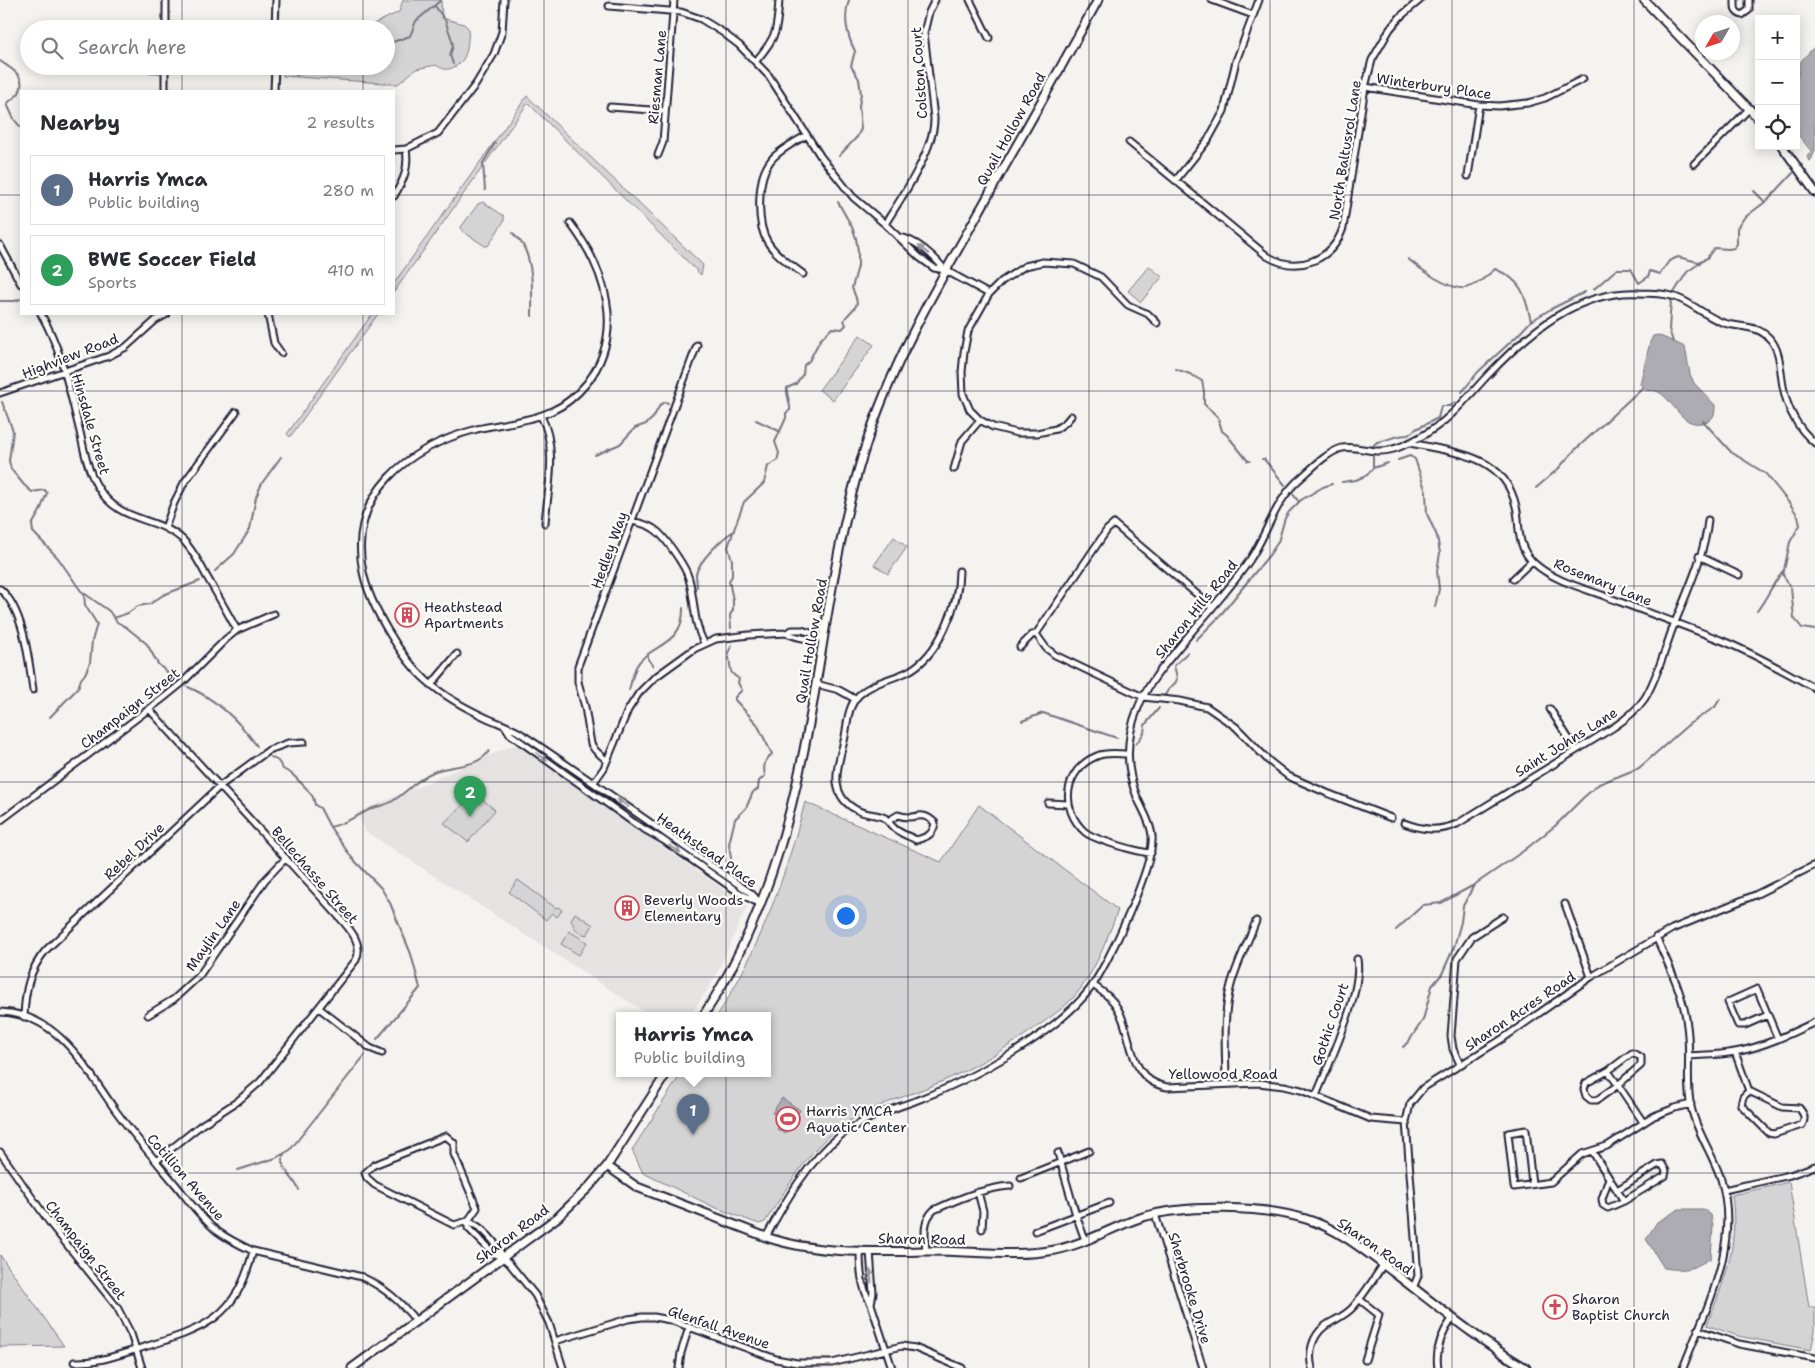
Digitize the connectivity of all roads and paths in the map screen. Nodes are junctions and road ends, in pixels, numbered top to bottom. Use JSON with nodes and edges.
{"nodes":[{"id":1,"x":166,"y":0,"type":"edge"},
{"id":2,"x":276,"y":0,"type":"edge"},
{"id":3,"x":504,"y":0,"type":"edge"},
{"id":4,"x":674,"y":0,"type":"edge"},
{"id":5,"x":780,"y":0,"type":"edge"},
{"id":6,"x":935,"y":0,"type":"edge"},
{"id":7,"x":970,"y":0,"type":"edge"},
{"id":8,"x":1098,"y":0,"type":"edge"},
{"id":9,"x":1212,"y":0,"type":"edge"},
{"id":10,"x":1259,"y":0,"type":"edge"},
{"id":11,"x":1420,"y":0,"type":"edge"},
{"id":12,"x":1644,"y":0,"type":"edge"},
{"id":13,"x":1735,"y":0,"type":"edge"},
{"id":14,"x":1750,"y":0,"type":"edge"},
{"id":15,"x":609,"y":6,"type":"dead end"},
{"id":16,"x":673,"y":12,"type":"junction"},
{"id":17,"x":1253,"y":16,"type":"junction"},
{"id":18,"x":166,"y":20,"type":"edge"},
{"id":19,"x":275,"y":20,"type":"edge"},
{"id":20,"x":989,"y":38,"type":"dead end"},
{"id":21,"x":756,"y":61,"type":"junction"},
{"id":22,"x":165,"y":75,"type":"edge"},
{"id":23,"x":275,"y":75,"type":"edge"},
{"id":24,"x":1583,"y":79,"type":"dead end"},
{"id":25,"x":1366,"y":87,"type":"junction"},
{"id":26,"x":165,"y":90,"type":"edge"},
{"id":27,"x":274,"y":90,"type":"edge"},
{"id":28,"x":1479,"y":105,"type":"junction"},
{"id":29,"x":610,"y":106,"type":"dead end"},
{"id":30,"x":1750,"y":108,"type":"junction"},
{"id":31,"x":665,"y":111,"type":"junction"},
{"id":32,"x":1755,"y":114,"type":"edge"},
{"id":33,"x":807,"y":135,"type":"junction"},
{"id":34,"x":1129,"y":142,"type":"dead end"},
{"id":35,"x":406,"y":149,"type":"junction"},
{"id":36,"x":395,"y":150,"type":"edge"},
{"id":37,"x":1785,"y":150,"type":"edge"},
{"id":38,"x":658,"y":155,"type":"dead end"},
{"id":39,"x":1694,"y":164,"type":"dead end"},
{"id":40,"x":1468,"y":176,"type":"dead end"},
{"id":41,"x":1176,"y":180,"type":"junction"},
{"id":42,"x":1815,"y":192,"type":"edge"},
{"id":43,"x":395,"y":194,"type":"edge"},
{"id":44,"x":570,"y":223,"type":"dead end"},
{"id":45,"x":885,"y":224,"type":"junction"},
{"id":46,"x":898,"y":236,"type":"junction"},
{"id":47,"x":0,"y":244,"type":"edge"},
{"id":48,"x":945,"y":270,"type":"junction"},
{"id":49,"x":803,"y":274,"type":"dead end"},
{"id":50,"x":20,"y":282,"type":"edge"},
{"id":51,"x":989,"y":294,"type":"junction"},
{"id":52,"x":42,"y":315,"type":"edge"},
{"id":53,"x":165,"y":315,"type":"edge"},
{"id":54,"x":268,"y":315,"type":"edge"},
{"id":55,"x":1157,"y":323,"type":"dead end"},
{"id":56,"x":697,"y":345,"type":"dead end"},
{"id":57,"x":281,"y":353,"type":"dead end"},
{"id":58,"x":64,"y":372,"type":"junction"},
{"id":59,"x":0,"y":394,"type":"edge"},
{"id":60,"x":236,"y":412,"type":"dead end"},
{"id":61,"x":541,"y":416,"type":"junction"},
{"id":62,"x":1071,"y":416,"type":"dead end"},
{"id":63,"x":980,"y":420,"type":"junction"},
{"id":64,"x":1410,"y":443,"type":"junction"},
{"id":65,"x":1815,"y":443,"type":"edge"},
{"id":66,"x":954,"y":469,"type":"dead end"},
{"id":67,"x":1708,"y":520,"type":"dead end"},
{"id":68,"x":632,"y":521,"type":"junction"},
{"id":69,"x":545,"y":523,"type":"dead end"},
{"id":70,"x":165,"y":528,"type":"junction"},
{"id":71,"x":1699,"y":556,"type":"junction"},
{"id":72,"x":1532,"y":561,"type":"junction"},
{"id":73,"x":959,"y":571,"type":"dead end"},
{"id":74,"x":1739,"y":575,"type":"dead end"},
{"id":75,"x":1513,"y":580,"type":"dead end"},
{"id":76,"x":0,"y":589,"type":"edge"},
{"id":77,"x":1212,"y":606,"type":"junction"},
{"id":78,"x":274,"y":614,"type":"dead end"},
{"id":79,"x":1675,"y":623,"type":"junction"},
{"id":80,"x":237,"y":630,"type":"junction"},
{"id":81,"x":1036,"y":634,"type":"junction"},
{"id":82,"x":824,"y":637,"type":"junction"},
{"id":83,"x":704,"y":643,"type":"junction"},
{"id":84,"x":1020,"y":647,"type":"dead end"},
{"id":85,"x":457,"y":654,"type":"dead end"},
{"id":86,"x":816,"y":684,"type":"junction"},
{"id":87,"x":431,"y":685,"type":"junction"},
{"id":88,"x":1815,"y":688,"type":"edge"},
{"id":89,"x":33,"y":690,"type":"dead end"},
{"id":90,"x":1143,"y":697,"type":"junction"},
{"id":91,"x":856,"y":700,"type":"junction"},
{"id":92,"x":149,"y":709,"type":"junction"},
{"id":93,"x":1550,"y":709,"type":"dead end"},
{"id":94,"x":505,"y":726,"type":"junction"},
{"id":95,"x":304,"y":742,"type":"dead end"},
{"id":96,"x":1576,"y":750,"type":"junction"},
{"id":97,"x":1128,"y":754,"type":"junction"},
{"id":98,"x":607,"y":761,"type":"junction"},
{"id":99,"x":594,"y":782,"type":"junction"},
{"id":100,"x":220,"y":786,"type":"junction"},
{"id":101,"x":1048,"y":803,"type":"dead end"},
{"id":102,"x":1068,"y":804,"type":"junction"},
{"id":103,"x":1391,"y":818,"type":"dead end"},
{"id":104,"x":0,"y":821,"type":"edge"},
{"id":105,"x":888,"y":821,"type":"junction"},
{"id":106,"x":1404,"y":823,"type":"dead end"},
{"id":107,"x":1152,"y":853,"type":"junction"},
{"id":108,"x":286,"y":858,"type":"junction"},
{"id":109,"x":1815,"y":865,"type":"edge"},
{"id":110,"x":760,"y":904,"type":"junction"},
{"id":111,"x":1564,"y":904,"type":"dead end"},
{"id":112,"x":1503,"y":917,"type":"dead end"},
{"id":113,"x":1256,"y":921,"type":"dead end"},
{"id":114,"x":1656,"y":937,"type":"junction"},
{"id":115,"x":1357,"y":959,"type":"dead end"},
{"id":116,"x":1591,"y":977,"type":"junction"},
{"id":117,"x":1093,"y":984,"type":"junction"},
{"id":118,"x":318,"y":1008,"type":"junction"},
{"id":119,"x":0,"y":1012,"type":"edge"},
{"id":120,"x":707,"y":1012,"type":"edge"},
{"id":121,"x":148,"y":1015,"type":"dead end"},
{"id":122,"x":1768,"y":1015,"type":"junction"},
{"id":123,"x":24,"y":1017,"type":"junction"},
{"id":124,"x":1815,"y":1023,"type":"edge"},
{"id":125,"x":1778,"y":1039,"type":"junction"},
{"id":126,"x":1734,"y":1052,"type":"junction"},
{"id":127,"x":382,"y":1053,"type":"dead end"},
{"id":128,"x":1689,"y":1056,"type":"junction"},
{"id":129,"x":1460,"y":1064,"type":"junction"},
{"id":130,"x":1608,"y":1071,"type":"junction"},
{"id":131,"x":664,"y":1077,"type":"edge"},
{"id":132,"x":1226,"y":1084,"type":"junction"},
{"id":133,"x":1618,"y":1085,"type":"junction"},
{"id":134,"x":1749,"y":1091,"type":"junction"},
{"id":135,"x":1316,"y":1096,"type":"junction"},
{"id":136,"x":1691,"y":1104,"type":"junction"},
{"id":137,"x":1406,"y":1122,"type":"junction"},
{"id":138,"x":1644,"y":1122,"type":"junction"},
{"id":139,"x":1089,"y":1151,"type":"dead end"},
{"id":140,"x":1592,"y":1151,"type":"junction"},
{"id":141,"x":0,"y":1152,"type":"edge"},
{"id":142,"x":1058,"y":1153,"type":"dead end"},
{"id":143,"x":156,"y":1161,"type":"junction"},
{"id":144,"x":1060,"y":1162,"type":"junction"},
{"id":145,"x":607,"y":1166,"type":"junction"},
{"id":146,"x":1815,"y":1166,"type":"edge"},
{"id":147,"x":1021,"y":1178,"type":"dead end"},
{"id":148,"x":1608,"y":1178,"type":"junction"},
{"id":149,"x":1532,"y":1184,"type":"junction"},
{"id":150,"x":1010,"y":1186,"type":"dead end"},
{"id":151,"x":1617,"y":1190,"type":"junction"},
{"id":152,"x":1724,"y":1190,"type":"junction"},
{"id":153,"x":978,"y":1192,"type":"junction"},
{"id":154,"x":1624,"y":1200,"type":"junction"},
{"id":155,"x":1109,"y":1203,"type":"dead end"},
{"id":156,"x":1155,"y":1214,"type":"junction"},
{"id":157,"x":1076,"y":1215,"type":"junction"},
{"id":158,"x":468,"y":1221,"type":"junction"},
{"id":159,"x":982,"y":1230,"type":"dead end"},
{"id":160,"x":1035,"y":1231,"type":"dead end"},
{"id":161,"x":766,"y":1237,"type":"junction"},
{"id":162,"x":1086,"y":1240,"type":"junction"},
{"id":163,"x":860,"y":1250,"type":"junction"},
{"id":164,"x":253,"y":1251,"type":"junction"},
{"id":165,"x":870,"y":1251,"type":"junction"},
{"id":166,"x":926,"y":1251,"type":"junction"},
{"id":167,"x":503,"y":1258,"type":"junction"},
{"id":168,"x":1384,"y":1265,"type":"junction"},
{"id":169,"x":1413,"y":1288,"type":"junction"},
{"id":170,"x":1359,"y":1299,"type":"junction"},
{"id":171,"x":871,"y":1304,"type":"junction"},
{"id":172,"x":1452,"y":1319,"type":"junction"},
{"id":173,"x":416,"y":1320,"type":"junction"},
{"id":174,"x":689,"y":1327,"type":"junction"},
{"id":175,"x":1698,"y":1330,"type":"junction"},
{"id":176,"x":555,"y":1341,"type":"junction"},
{"id":177,"x":886,"y":1349,"type":"junction"},
{"id":178,"x":136,"y":1350,"type":"junction"},
{"id":179,"x":1815,"y":1358,"type":"edge"},
{"id":180,"x":1365,"y":1360,"type":"dead end"},
{"id":181,"x":74,"y":1362,"type":"dead end"},
{"id":182,"x":788,"y":1362,"type":"junction"},
{"id":183,"x":142,"y":1368,"type":"edge"},
{"id":184,"x":352,"y":1368,"type":"edge"},
{"id":185,"x":563,"y":1368,"type":"edge"},
{"id":186,"x":679,"y":1368,"type":"edge"},
{"id":187,"x":788,"y":1368,"type":"edge"},
{"id":188,"x":892,"y":1368,"type":"edge"},
{"id":189,"x":962,"y":1368,"type":"edge"},
{"id":190,"x":1203,"y":1368,"type":"edge"},
{"id":191,"x":1312,"y":1368,"type":"edge"},
{"id":192,"x":1438,"y":1368,"type":"edge"},
{"id":193,"x":1526,"y":1368,"type":"edge"},
{"id":194,"x":1683,"y":1368,"type":"edge"}],
"edges":[{"from":1,"to":18,"type":"street"},
{"from":2,"to":19,"type":"street"},
{"from":3,"to":35,"type":"street"},
{"from":4,"to":16,"type":"street","name":"Riesman Lane"},
{"from":5,"to":21,"type":"street"},
{"from":6,"to":45,"type":"street","name":"Colston Court"},
{"from":7,"to":20,"type":"street"},
{"from":8,"to":48,"type":"main road","name":"Quail Hollow Road"},
{"from":9,"to":17,"type":"street"},
{"from":10,"to":17,"type":"street"},
{"from":11,"to":25,"type":"street","name":"North Baltusrol Lane"},
{"from":12,"to":30,"type":"main road"},
{"from":13,"to":14,"type":"street"},
{"from":15,"to":16,"type":"street"},
{"from":16,"to":21,"type":"street"},
{"from":16,"to":31,"type":"street","name":"Riesman Lane"},
{"from":17,"to":41,"type":"street"},
{"from":21,"to":33,"type":"street"},
{"from":22,"to":26,"type":"street"},
{"from":23,"to":27,"type":"street"},
{"from":24,"to":28,"type":"street","name":"Winterbury Place"},
{"from":25,"to":28,"type":"street","name":"Winterbury Place"},
{"from":25,"to":41,"type":"street","name":"North Baltusrol Lane"},
{"from":28,"to":40,"type":"street"},
{"from":29,"to":31,"type":"street"},
{"from":30,"to":32,"type":"main road"},
{"from":30,"to":39,"type":"street"},
{"from":31,"to":38,"type":"street","name":"Riesman Lane"},
{"from":33,"to":45,"type":"street"},
{"from":33,"to":49,"type":"street"},
{"from":34,"to":41,"type":"street","name":"North Baltusrol Lane"},
{"from":35,"to":36,"type":"street"},
{"from":35,"to":43,"type":"street"},
{"from":37,"to":42,"type":"main road"},
{"from":44,"to":61,"type":"street","name":"Heathstead Place"},
{"from":45,"to":46,"type":"street"},
{"from":48,"to":46,"type":"street","one_way":true},
{"from":46,"to":48,"type":"street"},
{"from":47,"to":50,"type":"street"},
{"from":48,"to":51,"type":"street"},
{"from":48,"to":82,"type":"main road","name":"Quail Hollow Road"},
{"from":51,"to":55,"type":"street"},
{"from":51,"to":63,"type":"street"},
{"from":52,"to":58,"type":"street","name":"Hinsdale Street"},
{"from":53,"to":58,"type":"street","name":"Highview Road"},
{"from":54,"to":57,"type":"street"},
{"from":56,"to":68,"type":"street","name":"Hedley Way"},
{"from":58,"to":59,"type":"street","name":"Highview Road"},
{"from":58,"to":70,"type":"street","name":"Hinsdale Street"},
{"from":60,"to":70,"type":"street"},
{"from":61,"to":69,"type":"street"},
{"from":61,"to":87,"type":"street","name":"Heathstead Place"},
{"from":62,"to":63,"type":"street"},
{"from":63,"to":66,"type":"street"},
{"from":64,"to":65,"type":"street","name":"Sharon Hills Road"},
{"from":64,"to":72,"type":"street","name":"Rosemary Lane"},
{"from":64,"to":77,"type":"street","name":"Sharon Hills Road"},
{"from":67,"to":71,"type":"street","name":"Saint Johns Lane"},
{"from":68,"to":83,"type":"street"},
{"from":68,"to":98,"type":"street","name":"Hedley Way"},
{"from":70,"to":80,"type":"street","name":"Hinsdale Street"},
{"from":71,"to":74,"type":"street"},
{"from":71,"to":79,"type":"street","name":"Saint Johns Lane"},
{"from":72,"to":75,"type":"street"},
{"from":72,"to":79,"type":"street","name":"Rosemary Lane"},
{"from":73,"to":91,"type":"street"},
{"from":76,"to":89,"type":"street"},
{"from":77,"to":81,"type":"street"},
{"from":77,"to":90,"type":"street","name":"Sharon Hills Road"},
{"from":78,"to":80,"type":"street","name":"Champaign Street"},
{"from":79,"to":88,"type":"street","name":"Rosemary Lane"},
{"from":79,"to":96,"type":"street","name":"Saint Johns Lane"},
{"from":80,"to":92,"type":"street","name":"Champaign Street"},
{"from":81,"to":84,"type":"street"},
{"from":81,"to":90,"type":"street"},
{"from":82,"to":83,"type":"street"},
{"from":82,"to":86,"type":"main road","name":"Quail Hollow Road"},
{"from":83,"to":98,"type":"street"},
{"from":85,"to":87,"type":"street"},
{"from":86,"to":91,"type":"street"},
{"from":86,"to":110,"type":"main road","name":"Quail Hollow Road"},
{"from":87,"to":94,"type":"street","name":"Heathstead Place"},
{"from":90,"to":97,"type":"street","name":"Sharon Hills Road"},
{"from":90,"to":103,"type":"street"},
{"from":91,"to":105,"type":"street"},
{"from":92,"to":100,"type":"street","name":"Bellechasse Street"},
{"from":92,"to":104,"type":"street","name":"Champaign Street"},
{"from":93,"to":96,"type":"street"},
{"from":94,"to":99,"type":"street","name":"Heathstead Place"},
{"from":94,"to":110,"type":"street","name":"Heathstead Place","one_way":true},
{"from":95,"to":100,"type":"street","name":"Rebel Drive"},
{"from":96,"to":106,"type":"street","name":"Saint Johns Lane"},
{"from":97,"to":102,"type":"street"},
{"from":97,"to":107,"type":"street","name":"Sharon Hills Road"},
{"from":98,"to":99,"type":"street"},
{"from":110,"to":99,"type":"street","name":"Heathstead Place","one_way":true},
{"from":100,"to":108,"type":"street","name":"Bellechasse Street"},
{"from":100,"to":123,"type":"street","name":"Rebel Drive"},
{"from":101,"to":102,"type":"street"},
{"from":102,"to":107,"type":"street"},
{"from":105,"to":105,"type":"street"},
{"from":107,"to":117,"type":"street","name":"Sharon Hills Road"},
{"from":108,"to":118,"type":"street","name":"Bellechasse Street"},
{"from":108,"to":121,"type":"street","name":"Maylin Lane"},
{"from":109,"to":114,"type":"street","name":"Sharon Acres Road"},
{"from":110,"to":120,"type":"main road","name":"Quail Hollow Road"},
{"from":111,"to":116,"type":"street"},
{"from":112,"to":129,"type":"street"},
{"from":113,"to":132,"type":"street"},
{"from":114,"to":116,"type":"street","name":"Sharon Acres Road"},
{"from":114,"to":128,"type":"street"},
{"from":115,"to":135,"type":"street","name":"Gothic Court"},
{"from":116,"to":129,"type":"street","name":"Sharon Acres Road"},
{"from":117,"to":132,"type":"street","name":"Yellowood Road"},
{"from":117,"to":161,"type":"street","name":"Sharon Hills Road"},
{"from":118,"to":127,"type":"street"},
{"from":118,"to":143,"type":"street","name":"Bellechasse Street"},
{"from":119,"to":123,"type":"street","name":"Cotillion Avenue"},
{"from":122,"to":122,"type":"street"},
{"from":122,"to":125,"type":"street"},
{"from":123,"to":143,"type":"street","name":"Cotillion Avenue"},
{"from":124,"to":125,"type":"street"},
{"from":125,"to":126,"type":"street"},
{"from":126,"to":128,"type":"street"},
{"from":126,"to":134,"type":"street"},
{"from":128,"to":136,"type":"street"},
{"from":129,"to":137,"type":"street","name":"Sharon Acres Road"},
{"from":130,"to":133,"type":"street"},
{"from":130,"to":133,"type":"street"},
{"from":130,"to":133,"type":"street"},
{"from":131,"to":145,"type":"main road"},
{"from":132,"to":135,"type":"street","name":"Yellowood Road"},
{"from":133,"to":138,"type":"street"},
{"from":134,"to":134,"type":"street"},
{"from":135,"to":137,"type":"street","name":"Yellowood Road"},
{"from":136,"to":138,"type":"street"},
{"from":136,"to":152,"type":"street"},
{"from":137,"to":169,"type":"street","name":"Sharon Acres Road"},
{"from":138,"to":140,"type":"street"},
{"from":139,"to":144,"type":"street"},
{"from":140,"to":148,"type":"street"},
{"from":140,"to":149,"type":"street"},
{"from":141,"to":178,"type":"street","name":"Champaign Street"},
{"from":142,"to":144,"type":"street"},
{"from":143,"to":164,"type":"street","name":"Cotillion Avenue"},
{"from":144,"to":147,"type":"street"},
{"from":144,"to":157,"type":"street"},
{"from":145,"to":161,"type":"main road","name":"Sharon Road"},
{"from":145,"to":167,"type":"main road","name":"Sharon Road"},
{"from":146,"to":152,"type":"street"},
{"from":148,"to":151,"type":"street"},
{"from":148,"to":154,"type":"street"},
{"from":149,"to":149,"type":"street"},
{"from":150,"to":153,"type":"street"},
{"from":151,"to":154,"type":"street"},
{"from":151,"to":154,"type":"street"},
{"from":152,"to":175,"type":"street"},
{"from":153,"to":159,"type":"street"},
{"from":153,"to":166,"type":"street"},
{"from":155,"to":157,"type":"street"},
{"from":156,"to":162,"type":"main road","name":"Sharon Road"},
{"from":156,"to":168,"type":"main road","name":"Sharon Road"},
{"from":156,"to":190,"type":"street","name":"Sherbrooke Drive"},
{"from":157,"to":160,"type":"street"},
{"from":157,"to":162,"type":"street"},
{"from":158,"to":158,"type":"street"},
{"from":158,"to":167,"type":"street"},
{"from":158,"to":167,"type":"street"},
{"from":161,"to":163,"type":"main road","name":"Sharon Road"},
{"from":162,"to":166,"type":"main road","name":"Sharon Road"},
{"from":163,"to":165,"type":"main road","name":"Sharon Road"},
{"from":163,"to":171,"type":"street"},
{"from":164,"to":173,"type":"street","name":"Cotillion Avenue"},
{"from":164,"to":178,"type":"street"},
{"from":165,"to":166,"type":"main road","name":"Sharon Road"},
{"from":171,"to":165,"type":"street","one_way":true},
{"from":167,"to":173,"type":"main road","name":"Sharon Road"},
{"from":167,"to":176,"type":"street"},
{"from":168,"to":169,"type":"main road","name":"Sharon Road"},
{"from":168,"to":170,"type":"street"},
{"from":169,"to":172,"type":"main road","name":"Sharon Road"},
{"from":170,"to":180,"type":"street"},
{"from":170,"to":191,"type":"street"},
{"from":171,"to":177,"type":"street"},
{"from":172,"to":192,"type":"street"},
{"from":172,"to":193,"type":"main road","name":"Sharon Road"},
{"from":173,"to":184,"type":"main road","name":"Sharon Road"},
{"from":174,"to":176,"type":"street","name":"Glenfall Avenue"},
{"from":174,"to":182,"type":"street","name":"Glenfall Avenue"},
{"from":174,"to":186,"type":"street"},
{"from":175,"to":179,"type":"street"},
{"from":175,"to":194,"type":"street"},
{"from":176,"to":185,"type":"street"},
{"from":177,"to":182,"type":"street","name":"Glenfall Avenue"},
{"from":177,"to":188,"type":"street"},
{"from":177,"to":189,"type":"street","name":"Glenfall Avenue"},
{"from":178,"to":181,"type":"street"},
{"from":178,"to":183,"type":"street","name":"Champaign Street"},
{"from":182,"to":187,"type":"street"}]}
